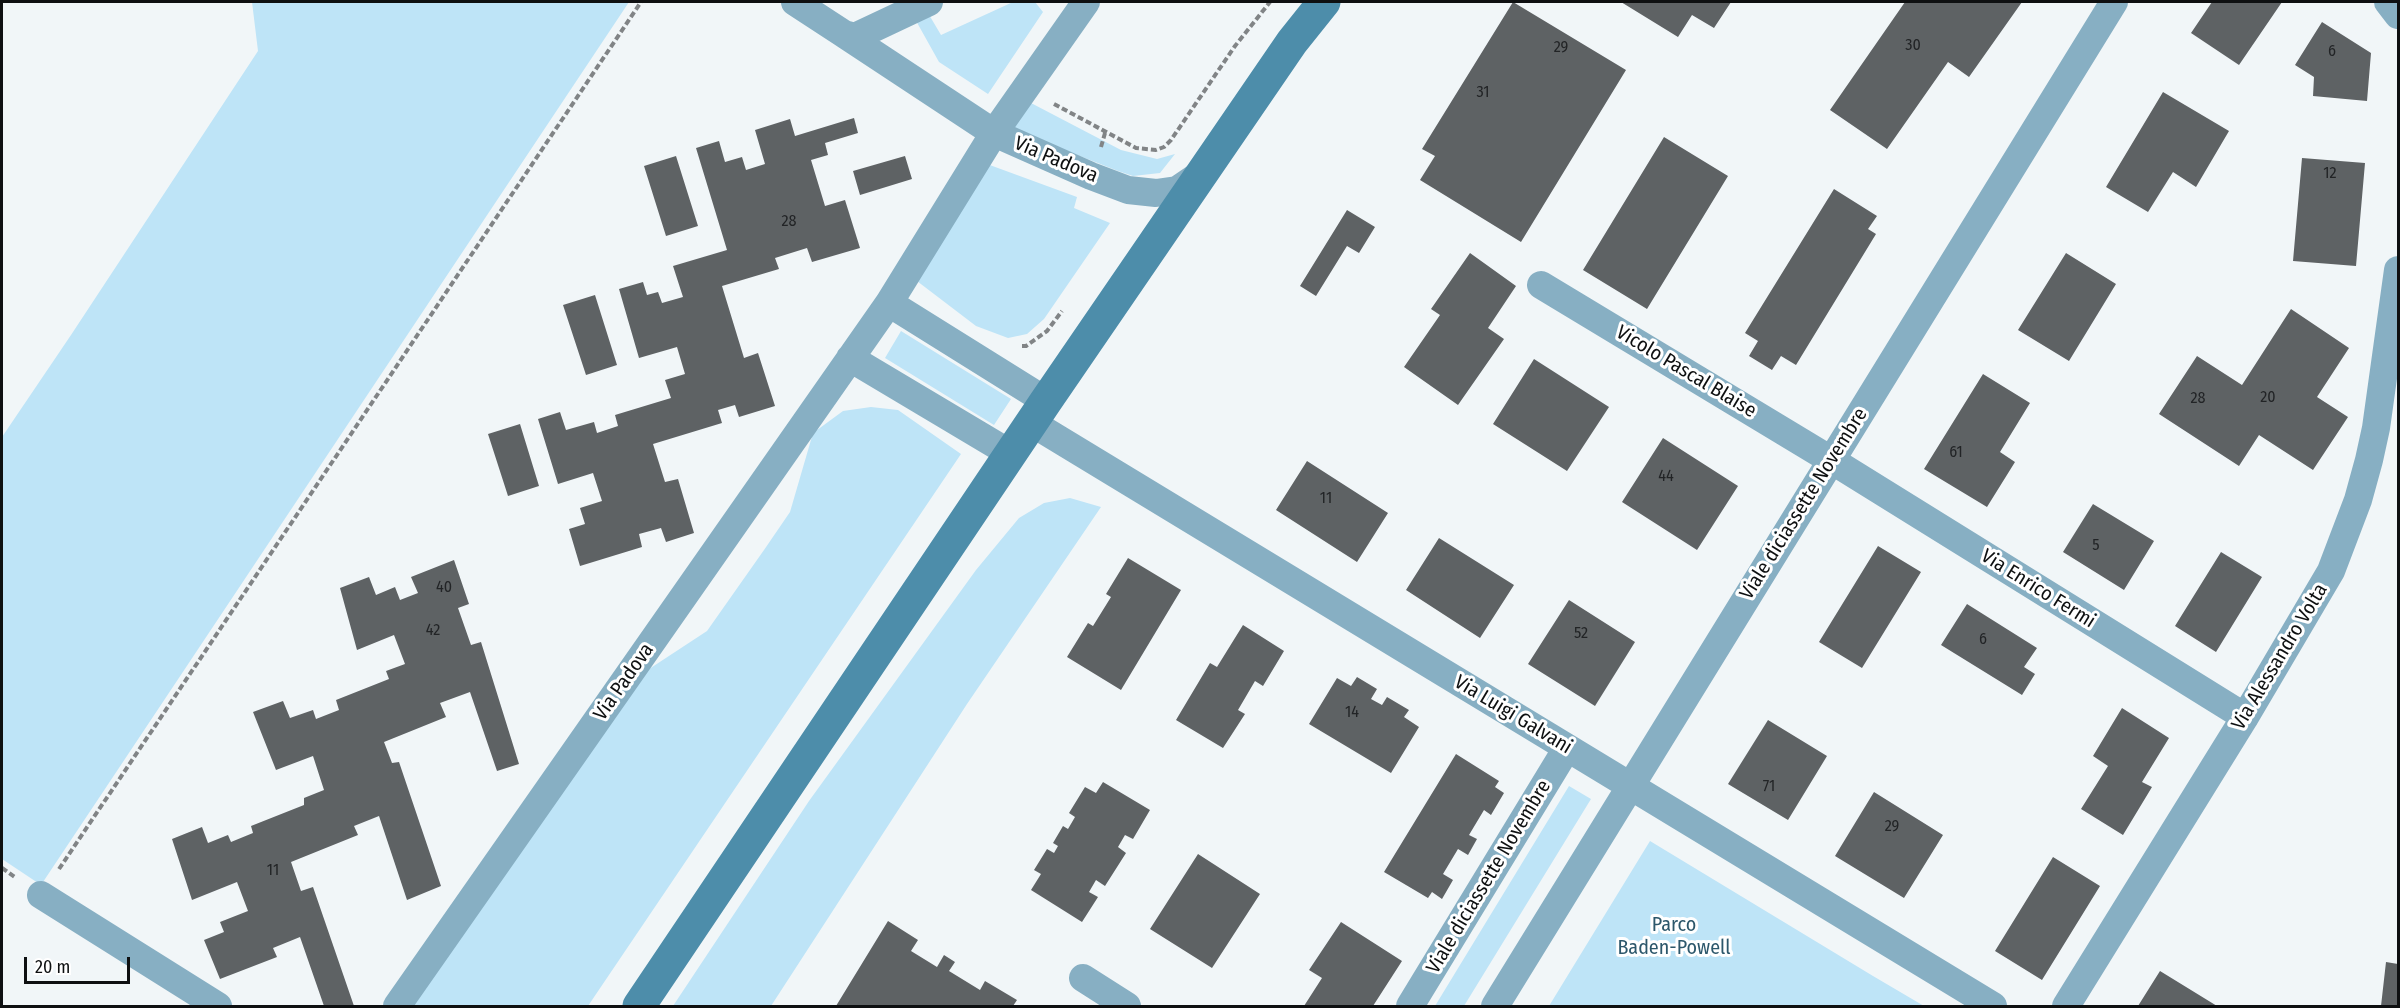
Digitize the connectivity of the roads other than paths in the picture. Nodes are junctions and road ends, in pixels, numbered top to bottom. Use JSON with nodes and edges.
{"nodes":[{"id":1,"x":795,"y":2,"type":"edge"},
{"id":2,"x":929,"y":2,"type":"edge"},
{"id":3,"x":1086,"y":2,"type":"edge"},
{"id":4,"x":1324,"y":2,"type":"edge"},
{"id":5,"x":2114,"y":2,"type":"edge"},
{"id":6,"x":2388,"y":2,"type":"edge"},
{"id":7,"x":2398,"y":15,"type":"edge"},
{"id":8,"x":844,"y":34,"type":"junction"},
{"id":9,"x":994,"y":133,"type":"junction"},
{"id":10,"x":1204,"y":171,"type":"junction"},
{"id":11,"x":2398,"y":270,"type":"edge"},
{"id":12,"x":1541,"y":285,"type":"dead end"},
{"id":13,"x":889,"y":303,"type":"junction"},
{"id":14,"x":850,"y":358,"type":"junction"},
{"id":15,"x":1039,"y":412,"type":"junction"},
{"id":16,"x":1011,"y":454,"type":"junction"},
{"id":17,"x":1831,"y":460,"type":"junction"},
{"id":18,"x":2245,"y":717,"type":"junction"},
{"id":19,"x":1568,"y":748,"type":"junction"},
{"id":20,"x":1630,"y":786,"type":"junction"},
{"id":21,"x":41,"y":895,"type":"road end"},
{"id":22,"x":1083,"y":978,"type":"dead end"},
{"id":23,"x":218,"y":1006,"type":"edge"},
{"id":24,"x":397,"y":1006,"type":"edge"},
{"id":25,"x":639,"y":1006,"type":"edge"},
{"id":26,"x":1127,"y":1006,"type":"edge"},
{"id":27,"x":1410,"y":1006,"type":"edge"},
{"id":28,"x":1496,"y":1006,"type":"edge"},
{"id":29,"x":1993,"y":1006,"type":"edge"},
{"id":30,"x":2066,"y":1006,"type":"edge"}],
"edges":[{"from":1,"to":8,"type":"street"},
{"from":2,"to":8,"type":"street"},
{"from":3,"to":9,"type":"street"},
{"from":4,"to":10,"type":"main road","name":"Via Padova"},
{"from":5,"to":17,"type":"street","name":"Viale diciassette Novembre"},
{"from":6,"to":7,"type":"street"},
{"from":8,"to":9,"type":"street"},
{"from":9,"to":10,"type":"street","name":"Via Padova"},
{"from":9,"to":13,"type":"street","name":"Via Padova"},
{"from":10,"to":15,"type":"main road","name":"Via Padova"},
{"from":11,"to":18,"type":"street","name":"Via Alessandro Volta"},
{"from":12,"to":17,"type":"street","name":"Vicolo Pascal Blaise"},
{"from":13,"to":14,"type":"street","name":"Via Padova"},
{"from":13,"to":15,"type":"street"},
{"from":14,"to":16,"type":"street"},
{"from":14,"to":24,"type":"street","name":"Via Padova"},
{"from":15,"to":16,"type":"main road","name":"Via Padova"},
{"from":15,"to":19,"type":"street","name":"Via Luigi Galvani"},
{"from":16,"to":25,"type":"main road","name":"Via Padova"},
{"from":17,"to":18,"type":"street","name":"Via Enrico Fermi"},
{"from":17,"to":20,"type":"street","name":"Viale diciassette Novembre"},
{"from":18,"to":30,"type":"street","name":"Via Alessandro Volta"},
{"from":19,"to":20,"type":"street","name":"Via Luigi Galvani"},
{"from":19,"to":27,"type":"street","name":"Viale diciassette Novembre"},
{"from":20,"to":28,"type":"street","name":"Viale diciassette Novembre"},
{"from":20,"to":29,"type":"street","name":"Via Luigi Galvani"},
{"from":21,"to":23,"type":"street"},
{"from":22,"to":26,"type":"street"}]}
